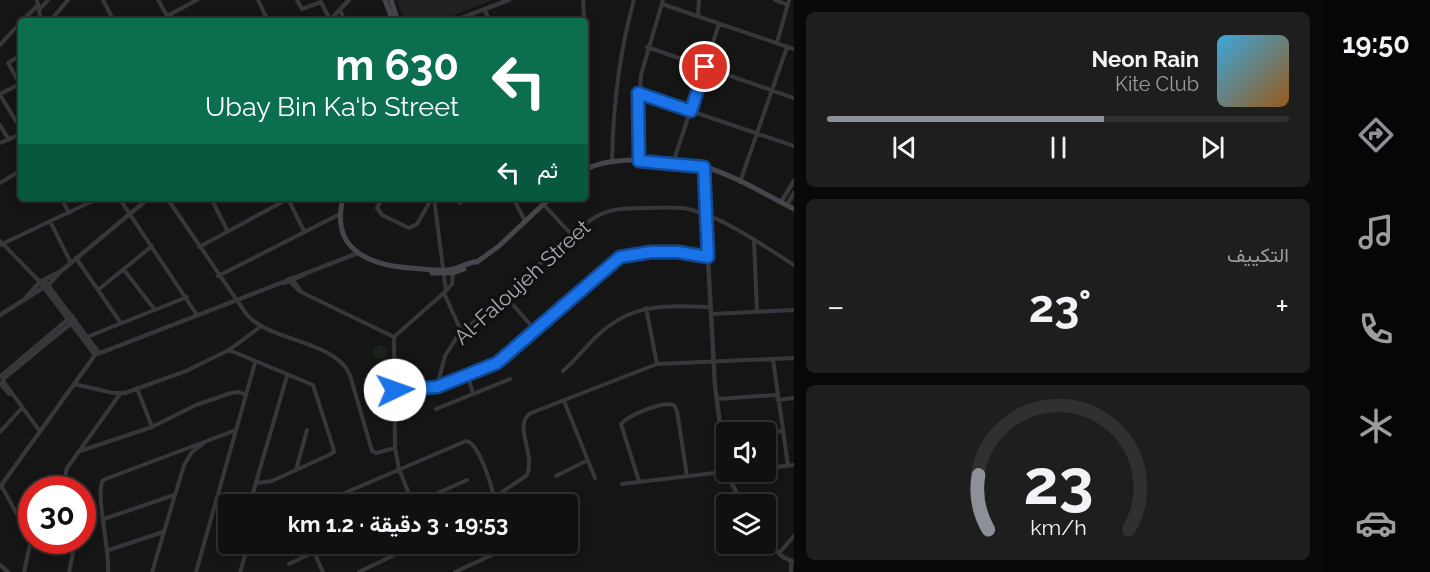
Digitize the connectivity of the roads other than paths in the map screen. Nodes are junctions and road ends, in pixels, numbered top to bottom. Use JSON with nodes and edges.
{"nodes":[{"id":1,"x":48,"y":0,"type":"edge"},
{"id":2,"x":68,"y":0,"type":"edge"},
{"id":3,"x":103,"y":0,"type":"edge"},
{"id":4,"x":158,"y":0,"type":"edge"},
{"id":5,"x":197,"y":0,"type":"edge"},
{"id":6,"x":258,"y":0,"type":"edge"},
{"id":7,"x":297,"y":0,"type":"edge"},
{"id":8,"x":349,"y":0,"type":"edge"},
{"id":9,"x":385,"y":0,"type":"edge"},
{"id":10,"x":391,"y":0,"type":"edge"},
{"id":11,"x":509,"y":0,"type":"edge"},
{"id":12,"x":583,"y":0,"type":"edge"},
{"id":13,"x":634,"y":0,"type":"edge"},
{"id":14,"x":699,"y":0,"type":"edge"},
{"id":15,"x":774,"y":0,"type":"edge"},
{"id":16,"x":321,"y":1,"type":"edge"},
{"id":17,"x":662,"y":2,"type":"edge"},
{"id":18,"x":789,"y":2,"type":"edge"},
{"id":19,"x":37,"y":3,"type":"edge"},
{"id":20,"x":484,"y":9,"type":"junction"},
{"id":21,"x":340,"y":10,"type":"junction"},
{"id":22,"x":39,"y":11,"type":"junction"},
{"id":23,"x":167,"y":16,"type":"joint"},
{"id":24,"x":698,"y":16,"type":"junction"},
{"id":25,"x":25,"y":18,"type":"edge"},
{"id":26,"x":40,"y":18,"type":"edge"},
{"id":27,"x":53,"y":18,"type":"edge"},
{"id":28,"x":112,"y":18,"type":"edge"},
{"id":29,"x":267,"y":18,"type":"edge"},
{"id":30,"x":328,"y":18,"type":"edge"},
{"id":31,"x":332,"y":18,"type":"edge"},
{"id":32,"x":344,"y":18,"type":"edge"},
{"id":33,"x":392,"y":18,"type":"edge"},
{"id":34,"x":397,"y":18,"type":"edge"},
{"id":35,"x":461,"y":18,"type":"edge"},
{"id":36,"x":488,"y":18,"type":"edge"},
{"id":37,"x":585,"y":18,"type":"edge"},
{"id":38,"x":718,"y":24,"type":"junction"},
{"id":39,"x":18,"y":26,"type":"edge"},
{"id":40,"x":777,"y":44,"type":"junction"},
{"id":41,"x":0,"y":45,"type":"edge"},
{"id":42,"x":647,"y":47,"type":"junction"},
{"id":43,"x":787,"y":47,"type":"junction"},
{"id":44,"x":794,"y":49,"type":"edge"},
{"id":45,"x":18,"y":56,"type":"edge"},
{"id":46,"x":705,"y":67,"type":"junction"},
{"id":47,"x":18,"y":79,"type":"edge"},
{"id":48,"x":18,"y":86,"type":"edge"},
{"id":49,"x":772,"y":90,"type":"junction"},
{"id":50,"x":638,"y":93,"type":"junction"},
{"id":51,"x":0,"y":94,"type":"edge"},
{"id":52,"x":794,"y":98,"type":"edge"},
{"id":53,"x":691,"y":111,"type":"junction"},
{"id":54,"x":0,"y":125,"type":"edge"},
{"id":55,"x":18,"y":126,"type":"edge"},
{"id":56,"x":18,"y":133,"type":"edge"},
{"id":57,"x":758,"y":133,"type":"junction"},
{"id":58,"x":9,"y":140,"type":"junction"},
{"id":59,"x":0,"y":143,"type":"edge"},
{"id":60,"x":794,"y":146,"type":"edge"},
{"id":61,"x":639,"y":161,"type":"junction"},
{"id":62,"x":612,"y":162,"type":"junction"},
{"id":63,"x":673,"y":163,"type":"junction"},
{"id":64,"x":704,"y":167,"type":"junction"},
{"id":65,"x":588,"y":169,"type":"edge"},
{"id":66,"x":18,"y":172,"type":"edge"},
{"id":67,"x":794,"y":182,"type":"edge"},
{"id":68,"x":0,"y":183,"type":"edge"},
{"id":69,"x":740,"y":183,"type":"junction"},
{"id":70,"x":794,"y":193,"type":"edge"},
{"id":71,"x":62,"y":201,"type":"edge"},
{"id":72,"x":93,"y":201,"type":"edge"},
{"id":73,"x":120,"y":201,"type":"edge"},
{"id":74,"x":145,"y":201,"type":"edge"},
{"id":75,"x":169,"y":201,"type":"edge"},
{"id":76,"x":212,"y":201,"type":"edge"},
{"id":77,"x":284,"y":201,"type":"edge"},
{"id":78,"x":289,"y":201,"type":"edge"},
{"id":79,"x":342,"y":201,"type":"edge"},
{"id":80,"x":380,"y":201,"type":"edge"},
{"id":81,"x":431,"y":201,"type":"edge"},
{"id":82,"x":434,"y":201,"type":"edge"},
{"id":83,"x":458,"y":201,"type":"edge"},
{"id":84,"x":515,"y":201,"type":"edge"},
{"id":85,"x":547,"y":201,"type":"edge"},
{"id":86,"x":460,"y":203,"type":"dead end"},
{"id":87,"x":784,"y":204,"type":"junction"},
{"id":88,"x":544,"y":205,"type":"junction"},
{"id":89,"x":794,"y":209,"type":"edge"},
{"id":90,"x":69,"y":213,"type":"junction"},
{"id":91,"x":340,"y":214,"type":"junction"},
{"id":92,"x":705,"y":214,"type":"junction"},
{"id":93,"x":129,"y":215,"type":"junction"},
{"id":94,"x":50,"y":221,"type":"junction"},
{"id":95,"x":526,"y":221,"type":"junction"},
{"id":96,"x":227,"y":230,"type":"junction"},
{"id":97,"x":304,"y":231,"type":"junction"},
{"id":98,"x":572,"y":235,"type":"junction"},
{"id":99,"x":754,"y":240,"type":"junction"},
{"id":100,"x":1,"y":243,"type":"edge"},
{"id":101,"x":152,"y":246,"type":"junction"},
{"id":102,"x":199,"y":247,"type":"junction"},
{"id":103,"x":358,"y":253,"type":"junction"},
{"id":104,"x":708,"y":257,"type":"junction"},
{"id":105,"x":76,"y":258,"type":"junction"},
{"id":106,"x":71,"y":263,"type":"junction"},
{"id":107,"x":794,"y":265,"type":"edge"},
{"id":108,"x":124,"y":270,"type":"junction"},
{"id":109,"x":452,"y":271,"type":"junction"},
{"id":110,"x":60,"y":272,"type":"junction"},
{"id":111,"x":446,"y":272,"type":"junction"},
{"id":112,"x":218,"y":276,"type":"junction"},
{"id":113,"x":291,"y":280,"type":"junction"},
{"id":114,"x":42,"y":281,"type":"junction"},
{"id":115,"x":47,"y":286,"type":"junction"},
{"id":116,"x":98,"y":290,"type":"junction"},
{"id":117,"x":445,"y":292,"type":"junction"},
{"id":118,"x":27,"y":296,"type":"junction"},
{"id":119,"x":187,"y":297,"type":"junction"},
{"id":120,"x":506,"y":297,"type":"junction"},
{"id":121,"x":234,"y":300,"type":"junction"},
{"id":122,"x":711,"y":307,"type":"junction"},
{"id":123,"x":646,"y":308,"type":"junction"},
{"id":124,"x":155,"y":310,"type":"junction"},
{"id":125,"x":794,"y":310,"type":"edge"},
{"id":126,"x":757,"y":312,"type":"junction"},
{"id":127,"x":712,"y":314,"type":"junction"},
{"id":128,"x":0,"y":315,"type":"edge"},
{"id":129,"x":198,"y":315,"type":"junction"},
{"id":130,"x":72,"y":319,"type":"junction"},
{"id":131,"x":120,"y":322,"type":"junction"},
{"id":132,"x":260,"y":327,"type":"junction"},
{"id":133,"x":536,"y":331,"type":"junction"},
{"id":134,"x":462,"y":333,"type":"junction"},
{"id":135,"x":87,"y":337,"type":"junction"},
{"id":136,"x":394,"y":337,"type":"junction"},
{"id":137,"x":229,"y":350,"type":"junction"},
{"id":138,"x":97,"y":354,"type":"junction"},
{"id":139,"x":773,"y":358,"type":"junction"},
{"id":140,"x":794,"y":358,"type":"edge"},
{"id":141,"x":714,"y":360,"type":"junction"},
{"id":142,"x":255,"y":363,"type":"junction"},
{"id":143,"x":657,"y":364,"type":"junction"},
{"id":144,"x":562,"y":371,"type":"dead end"},
{"id":145,"x":287,"y":376,"type":"junction"},
{"id":146,"x":468,"y":376,"type":"junction"},
{"id":147,"x":1,"y":379,"type":"edge"},
{"id":148,"x":510,"y":380,"type":"dead end"},
{"id":149,"x":74,"y":384,"type":"junction"},
{"id":150,"x":437,"y":387,"type":"junction"},
{"id":151,"x":137,"y":388,"type":"junction"},
{"id":152,"x":395,"y":390,"type":"junction"},
{"id":153,"x":120,"y":394,"type":"junction"},
{"id":154,"x":473,"y":394,"type":"junction"},
{"id":155,"x":246,"y":395,"type":"junction"},
{"id":156,"x":777,"y":398,"type":"junction"},
{"id":157,"x":794,"y":398,"type":"edge"},
{"id":158,"x":716,"y":399,"type":"junction"},
{"id":159,"x":564,"y":401,"type":"junction"},
{"id":160,"x":21,"y":408,"type":"junction"},
{"id":161,"x":436,"y":409,"type":"dead end"},
{"id":162,"x":721,"y":422,"type":"edge"},
{"id":163,"x":152,"y":427,"type":"junction"},
{"id":164,"x":39,"y":430,"type":"junction"},
{"id":165,"x":236,"y":430,"type":"junction"},
{"id":166,"x":307,"y":430,"type":"dead end"},
{"id":167,"x":776,"y":431,"type":"edge"},
{"id":168,"x":782,"y":431,"type":"junction"},
{"id":169,"x":0,"y":432,"type":"edge"},
{"id":170,"x":208,"y":441,"type":"junction"},
{"id":171,"x":395,"y":448,"type":"junction"},
{"id":172,"x":80,"y":451,"type":"junction"},
{"id":173,"x":588,"y":460,"type":"junction"},
{"id":174,"x":791,"y":466,"type":"edge"},
{"id":175,"x":776,"y":467,"type":"edge"},
{"id":176,"x":399,"y":469,"type":"junction"},
{"id":177,"x":296,"y":470,"type":"junction"},
{"id":178,"x":716,"y":472,"type":"edge"},
{"id":179,"x":65,"y":476,"type":"edge"},
{"id":180,"x":556,"y":476,"type":"dead end"},
{"id":181,"x":687,"y":476,"type":"junction"},
{"id":182,"x":595,"y":478,"type":"dead end"},
{"id":183,"x":466,"y":480,"type":"dead end"},
{"id":184,"x":639,"y":481,"type":"junction"},
{"id":185,"x":257,"y":483,"type":"junction"},
{"id":186,"x":622,"y":484,"type":"dead end"},
{"id":187,"x":1,"y":486,"type":"edge"},
{"id":188,"x":253,"y":494,"type":"edge"},
{"id":189,"x":342,"y":494,"type":"edge"},
{"id":190,"x":409,"y":494,"type":"edge"},
{"id":191,"x":435,"y":494,"type":"edge"},
{"id":192,"x":494,"y":494,"type":"edge"},
{"id":193,"x":500,"y":494,"type":"edge"},
{"id":194,"x":175,"y":495,"type":"junction"},
{"id":195,"x":104,"y":519,"type":"junction"},
{"id":196,"x":164,"y":531,"type":"junction"},
{"id":197,"x":794,"y":536,"type":"edge"},
{"id":198,"x":109,"y":550,"type":"junction"},
{"id":199,"x":73,"y":554,"type":"edge"},
{"id":200,"x":246,"y":554,"type":"edge"},
{"id":201,"x":310,"y":554,"type":"edge"},
{"id":202,"x":315,"y":554,"type":"edge"},
{"id":203,"x":396,"y":554,"type":"edge"},
{"id":204,"x":494,"y":554,"type":"edge"},
{"id":205,"x":778,"y":554,"type":"joint"},
{"id":206,"x":792,"y":562,"type":"edge"},
{"id":207,"x":288,"y":564,"type":"dead end"},
{"id":208,"x":0,"y":567,"type":"edge"},
{"id":209,"x":8,"y":572,"type":"edge"},
{"id":210,"x":24,"y":572,"type":"edge"},
{"id":211,"x":69,"y":572,"type":"edge"},
{"id":212,"x":108,"y":572,"type":"edge"},
{"id":213,"x":152,"y":572,"type":"edge"},
{"id":214,"x":196,"y":572,"type":"edge"},
{"id":215,"x":240,"y":572,"type":"edge"},
{"id":216,"x":323,"y":572,"type":"edge"},
{"id":217,"x":359,"y":572,"type":"edge"},
{"id":218,"x":455,"y":572,"type":"edge"},
{"id":219,"x":791,"y":572,"type":"edge"}],
"edges":[{"from":1,"to":22,"type":"street"},
{"from":2,"to":27,"type":"street"},
{"from":3,"to":28,"type":"street"},
{"from":4,"to":23,"type":"street"},
{"from":5,"to":23,"type":"street"},
{"from":6,"to":29,"type":"street"},
{"from":7,"to":16,"type":"street"},
{"from":8,"to":21,"type":"street"},
{"from":9,"to":33,"type":"main road"},
{"from":10,"to":34,"type":"main road"},
{"from":11,"to":20,"type":"street"},
{"from":12,"to":37,"type":"street"},
{"from":13,"to":62,"type":"street"},
{"from":14,"to":24,"type":"street"},
{"from":15,"to":18,"type":"street"},
{"from":16,"to":30,"type":"street"},
{"from":17,"to":24,"type":"street"},
{"from":17,"to":42,"type":"street"},
{"from":18,"to":40,"type":"street"},
{"from":19,"to":22,"type":"street"},
{"from":19,"to":25,"type":"street"},
{"from":20,"to":35,"type":"street"},
{"from":20,"to":36,"type":"street"},
{"from":21,"to":31,"type":"street"},
{"from":21,"to":32,"type":"street"},
{"from":22,"to":26,"type":"street"},
{"from":24,"to":38,"type":"street"},
{"from":38,"to":40,"type":"street"},
{"from":38,"to":46,"type":"street"},
{"from":39,"to":41,"type":"street"},
{"from":40,"to":43,"type":"street"},
{"from":42,"to":46,"type":"street"},
{"from":42,"to":50,"type":"street"},
{"from":43,"to":44,"type":"street"},
{"from":43,"to":49,"type":"street"},
{"from":45,"to":47,"type":"street"},
{"from":46,"to":49,"type":"street"},
{"from":46,"to":53,"type":"street"},
{"from":48,"to":51,"type":"street"},
{"from":49,"to":52,"type":"street"},
{"from":49,"to":57,"type":"street"},
{"from":50,"to":53,"type":"street"},
{"from":50,"to":61,"type":"street"},
{"from":51,"to":55,"type":"street"},
{"from":53,"to":57,"type":"street"},
{"from":53,"to":63,"type":"street"},
{"from":54,"to":58,"type":"street"},
{"from":56,"to":58,"type":"street"},
{"from":57,"to":60,"type":"street"},
{"from":57,"to":69,"type":"street"},
{"from":58,"to":59,"type":"street"},
{"from":61,"to":62,"type":"main road"},
{"from":61,"to":63,"type":"main road"},
{"from":62,"to":65,"type":"main road"},
{"from":63,"to":64,"type":"main road"},
{"from":64,"to":69,"type":"main road"},
{"from":64,"to":92,"type":"street"},
{"from":66,"to":68,"type":"street"},
{"from":67,"to":87,"type":"street"},
{"from":69,"to":87,"type":"main road"},
{"from":70,"to":87,"type":"street"},
{"from":71,"to":90,"type":"street"},
{"from":72,"to":90,"type":"street"},
{"from":73,"to":93,"type":"street"},
{"from":74,"to":93,"type":"street"},
{"from":75,"to":102,"type":"street"},
{"from":76,"to":96,"type":"street"},
{"from":77,"to":96,"type":"street"},
{"from":78,"to":97,"type":"street"},
{"from":79,"to":91,"type":"main road"},
{"from":80,"to":81,"type":"street"},
{"from":82,"to":111,"type":"street"},
{"from":83,"to":86,"type":"street"},
{"from":84,"to":95,"type":"street"},
{"from":85,"to":88,"type":"main road"},
{"from":87,"to":89,"type":"main road"},
{"from":88,"to":95,"type":"main road"},
{"from":88,"to":98,"type":"street"},
{"from":90,"to":94,"type":"street"},
{"from":91,"to":97,"type":"street"},
{"from":91,"to":103,"type":"main road"},
{"from":92,"to":98,"type":"street","name":"Al-Faloujeh Street"},
{"from":92,"to":99,"type":"street","name":"Al-Faloujeh Street"},
{"from":92,"to":104,"type":"street"},
{"from":93,"to":101,"type":"street"},
{"from":93,"to":105,"type":"street"},
{"from":94,"to":100,"type":"street"},
{"from":94,"to":106,"type":"street"},
{"from":95,"to":109,"type":"main road"},
{"from":96,"to":102,"type":"street"},
{"from":97,"to":112,"type":"street"},
{"from":98,"to":120,"type":"street","name":"Al-Faloujeh Street"},
{"from":99,"to":107,"type":"street","name":"Al-Faloujeh Street"},
{"from":99,"to":126,"type":"street"},
{"from":100,"to":114,"type":"street"},
{"from":101,"to":108,"type":"street"},
{"from":101,"to":119,"type":"street"},
{"from":102,"to":112,"type":"street"},
{"from":103,"to":111,"type":"main road"},
{"from":103,"to":113,"type":"street"},
{"from":104,"to":122,"type":"street"},
{"from":104,"to":133,"type":"street"},
{"from":105,"to":106,"type":"street"},
{"from":105,"to":116,"type":"street"},
{"from":106,"to":110,"type":"street"},
{"from":108,"to":116,"type":"street"},
{"from":108,"to":124,"type":"street"},
{"from":109,"to":111,"type":"main road"},
{"from":109,"to":117,"type":"street"},
{"from":110,"to":114,"type":"street"},
{"from":110,"to":115,"type":"street"},
{"from":111,"to":117,"type":"street"},
{"from":112,"to":121,"type":"street"},
{"from":113,"to":121,"type":"street"},
{"from":113,"to":136,"type":"street"},
{"from":114,"to":115,"type":"street"},
{"from":114,"to":118,"type":"street"},
{"from":115,"to":118,"type":"street"},
{"from":115,"to":130,"type":"street"},
{"from":116,"to":131,"type":"street"},
{"from":117,"to":134,"type":"street"},
{"from":117,"to":136,"type":"street"},
{"from":118,"to":128,"type":"street"},
{"from":119,"to":124,"type":"street"},
{"from":119,"to":129,"type":"street"},
{"from":120,"to":133,"type":"street"},
{"from":120,"to":134,"type":"street","name":"Al-Faloujeh Street"},
{"from":121,"to":129,"type":"street"},
{"from":121,"to":132,"type":"street"},
{"from":122,"to":123,"type":"street"},
{"from":122,"to":127,"type":"street"},
{"from":123,"to":143,"type":"street"},
{"from":123,"to":144,"type":"street"},
{"from":124,"to":131,"type":"street"},
{"from":125,"to":126,"type":"street"},
{"from":126,"to":127,"type":"street"},
{"from":127,"to":141,"type":"street"},
{"from":129,"to":138,"type":"street"},
{"from":130,"to":135,"type":"street"},
{"from":130,"to":138,"type":"street"},
{"from":130,"to":147,"type":"street"},
{"from":131,"to":135,"type":"street"},
{"from":132,"to":137,"type":"street"},
{"from":132,"to":171,"type":"street"},
{"from":133,"to":146,"type":"street"},
{"from":134,"to":150,"type":"street","name":"Al-Faloujeh Street"},
{"from":135,"to":138,"type":"street"},
{"from":136,"to":152,"type":"street"},
{"from":137,"to":142,"type":"street"},
{"from":137,"to":151,"type":"street"},
{"from":138,"to":149,"type":"street"},
{"from":139,"to":140,"type":"street"},
{"from":139,"to":141,"type":"street"},
{"from":139,"to":156,"type":"street"},
{"from":141,"to":143,"type":"street"},
{"from":141,"to":158,"type":"street"},
{"from":142,"to":145,"type":"street"},
{"from":142,"to":155,"type":"street"},
{"from":143,"to":159,"type":"street"},
{"from":145,"to":177,"type":"street"},
{"from":145,"to":185,"type":"street"},
{"from":146,"to":150,"type":"street"},
{"from":146,"to":154,"type":"street"},
{"from":147,"to":160,"type":"street"},
{"from":148,"to":154,"type":"street"},
{"from":149,"to":153,"type":"street"},
{"from":149,"to":164,"type":"street"},
{"from":150,"to":152,"type":"street"},
{"from":151,"to":153,"type":"street"},
{"from":151,"to":163,"type":"street"},
{"from":152,"to":171,"type":"street"},
{"from":153,"to":172,"type":"street"},
{"from":154,"to":161,"type":"street"},
{"from":155,"to":163,"type":"street"},
{"from":155,"to":165,"type":"street"},
{"from":156,"to":157,"type":"street"},
{"from":156,"to":158,"type":"street"},
{"from":156,"to":168,"type":"street"},
{"from":158,"to":162,"type":"street"},
{"from":159,"to":173,"type":"street"},
{"from":159,"to":193,"type":"street"},
{"from":160,"to":164,"type":"street"},
{"from":160,"to":169,"type":"street"},
{"from":163,"to":172,"type":"street"},
{"from":164,"to":187,"type":"street"},
{"from":165,"to":170,"type":"street"},
{"from":165,"to":214,"type":"street"},
{"from":166,"to":177,"type":"street"},
{"from":167,"to":168,"type":"street"},
{"from":168,"to":174,"type":"street"},
{"from":170,"to":194,"type":"street"},
{"from":170,"to":195,"type":"street"},
{"from":171,"to":176,"type":"street"},
{"from":172,"to":179,"type":"street"},
{"from":173,"to":180,"type":"street"},
{"from":173,"to":182,"type":"street"},
{"from":174,"to":175,"type":"street"},
{"from":176,"to":189,"type":"street"},
{"from":176,"to":190,"type":"street"},
{"from":176,"to":192,"type":"street"},
{"from":177,"to":185,"type":"street"},
{"from":178,"to":181,"type":"street"},
{"from":181,"to":184,"type":"street"},
{"from":181,"to":184,"type":"street"},
{"from":183,"to":191,"type":"street"},
{"from":184,"to":186,"type":"street"},
{"from":185,"to":188,"type":"street"},
{"from":187,"to":210,"type":"street"},
{"from":194,"to":195,"type":"street"},
{"from":194,"to":196,"type":"street"},
{"from":195,"to":198,"type":"street"},
{"from":196,"to":198,"type":"street"},
{"from":196,"to":213,"type":"street"},
{"from":197,"to":205,"type":"street"},
{"from":198,"to":212,"type":"street"},
{"from":199,"to":211,"type":"street"},
{"from":200,"to":215,"type":"street"},
{"from":201,"to":207,"type":"street"},
{"from":202,"to":216,"type":"street"},
{"from":203,"to":217,"type":"street"},
{"from":204,"to":218,"type":"street"},
{"from":205,"to":206,"type":"street"},
{"from":206,"to":219,"type":"street"},
{"from":208,"to":209,"type":"street"}]}
